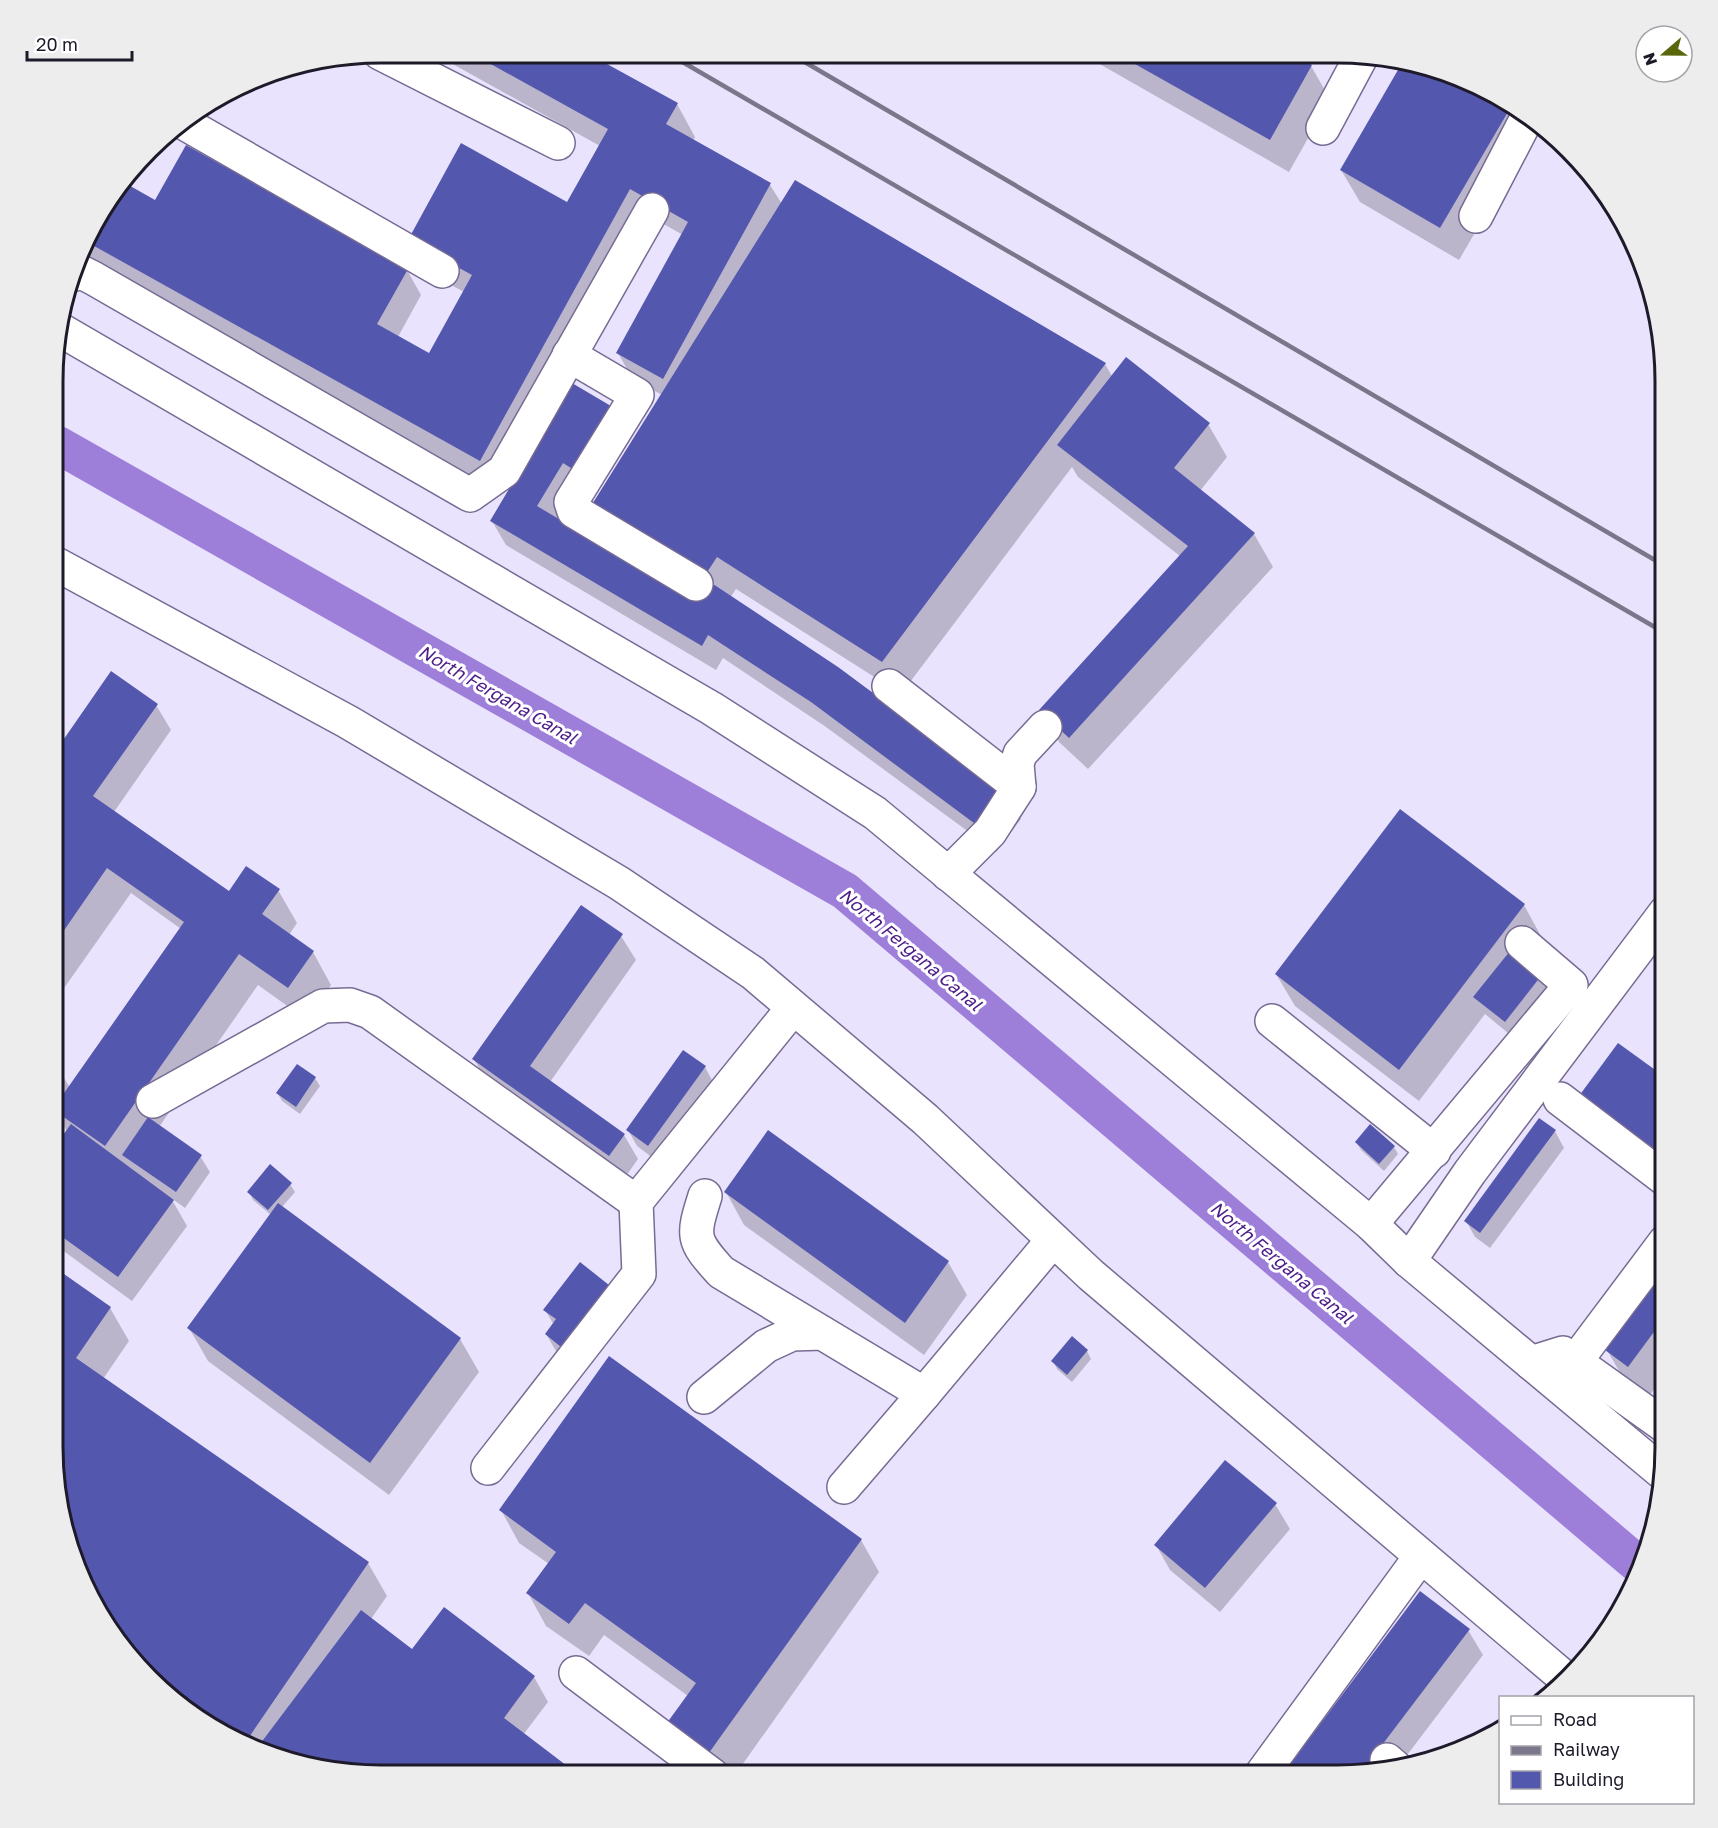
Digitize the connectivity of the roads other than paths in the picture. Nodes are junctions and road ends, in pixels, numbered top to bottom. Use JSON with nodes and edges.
{"nodes":[{"id":1,"x":400,"y":63,"type":"edge"},
{"id":2,"x":1357,"y":64,"type":"edge"},
{"id":3,"x":1524,"y":124,"type":"edge"},
{"id":4,"x":191,"y":127,"type":"edge"},
{"id":5,"x":1323,"y":128,"type":"dead end"},
{"id":6,"x":558,"y":143,"type":"dead end"},
{"id":7,"x":652,"y":210,"type":"dead end"},
{"id":8,"x":1476,"y":216,"type":"dead end"},
{"id":9,"x":442,"y":271,"type":"dead end"},
{"id":10,"x":82,"y":273,"type":"edge"},
{"id":11,"x":67,"y":334,"type":"edge"},
{"id":12,"x":569,"y":355,"type":"junction"},
{"id":13,"x":63,"y":568,"type":"edge"},
{"id":14,"x":696,"y":584,"type":"dead end"},
{"id":15,"x":889,"y":686,"type":"dead end"},
{"id":16,"x":1045,"y":727,"type":"dead end"},
{"id":17,"x":1019,"y":788,"type":"junction"},
{"id":18,"x":948,"y":874,"type":"junction"},
{"id":19,"x":1655,"y":926,"type":"edge"},
{"id":20,"x":1522,"y":943,"type":"dead end"},
{"id":21,"x":793,"y":1008,"type":"junction"},
{"id":22,"x":1272,"y":1021,"type":"dead end"},
{"id":23,"x":1560,"y":1099,"type":"dead end"},
{"id":24,"x":153,"y":1101,"type":"dead end"},
{"id":25,"x":1434,"y":1151,"type":"junction"},
{"id":26,"x":1655,"y":1171,"type":"edge"},
{"id":27,"x":705,"y":1196,"type":"dead end"},
{"id":28,"x":636,"y":1202,"type":"junction"},
{"id":29,"x":1371,"y":1224,"type":"junction"},
{"id":30,"x":1053,"y":1240,"type":"junction"},
{"id":31,"x":1655,"y":1255,"type":"edge"},
{"id":32,"x":1409,"y":1261,"type":"junction"},
{"id":33,"x":822,"y":1333,"type":"junction"},
{"id":34,"x":1575,"y":1362,"type":"junction"},
{"id":35,"x":1531,"y":1363,"type":"junction"},
{"id":36,"x":924,"y":1394,"type":"junction"},
{"id":37,"x":704,"y":1397,"type":"dead end"},
{"id":38,"x":1655,"y":1419,"type":"edge"},
{"id":39,"x":1654,"y":1466,"type":"edge"},
{"id":40,"x":488,"y":1468,"type":"dead end"},
{"id":41,"x":844,"y":1487,"type":"dead end"},
{"id":42,"x":1421,"y":1556,"type":"junction"},
{"id":43,"x":576,"y":1673,"type":"dead end"},
{"id":44,"x":1560,"y":1674,"type":"edge"},
{"id":45,"x":699,"y":1765,"type":"edge"},
{"id":46,"x":1268,"y":1765,"type":"edge"}],
"edges":[{"from":1,"to":6,"type":"street"},
{"from":2,"to":5,"type":"street"},
{"from":3,"to":8,"type":"street"},
{"from":4,"to":9,"type":"street"},
{"from":7,"to":12,"type":"street"},
{"from":10,"to":12,"type":"street"},
{"from":11,"to":18,"type":"street"},
{"from":12,"to":14,"type":"street"},
{"from":13,"to":21,"type":"street"},
{"from":15,"to":17,"type":"street"},
{"from":16,"to":17,"type":"street"},
{"from":17,"to":18,"type":"street"},
{"from":18,"to":29,"type":"street"},
{"from":19,"to":32,"type":"street"},
{"from":20,"to":25,"type":"street"},
{"from":21,"to":28,"type":"street"},
{"from":21,"to":30,"type":"street"},
{"from":22,"to":25,"type":"street"},
{"from":23,"to":26,"type":"street"},
{"from":24,"to":28,"type":"street"},
{"from":25,"to":29,"type":"street"},
{"from":27,"to":33,"type":"street"},
{"from":28,"to":40,"type":"street"},
{"from":29,"to":32,"type":"street"},
{"from":30,"to":36,"type":"street"},
{"from":30,"to":42,"type":"street"},
{"from":31,"to":34,"type":"street"},
{"from":32,"to":35,"type":"street"},
{"from":33,"to":36,"type":"street"},
{"from":33,"to":37,"type":"street"},
{"from":34,"to":35,"type":"street"},
{"from":34,"to":38,"type":"street"},
{"from":35,"to":39,"type":"street"},
{"from":36,"to":41,"type":"street"},
{"from":42,"to":44,"type":"street"},
{"from":42,"to":46,"type":"street"},
{"from":43,"to":45,"type":"street"}]}
